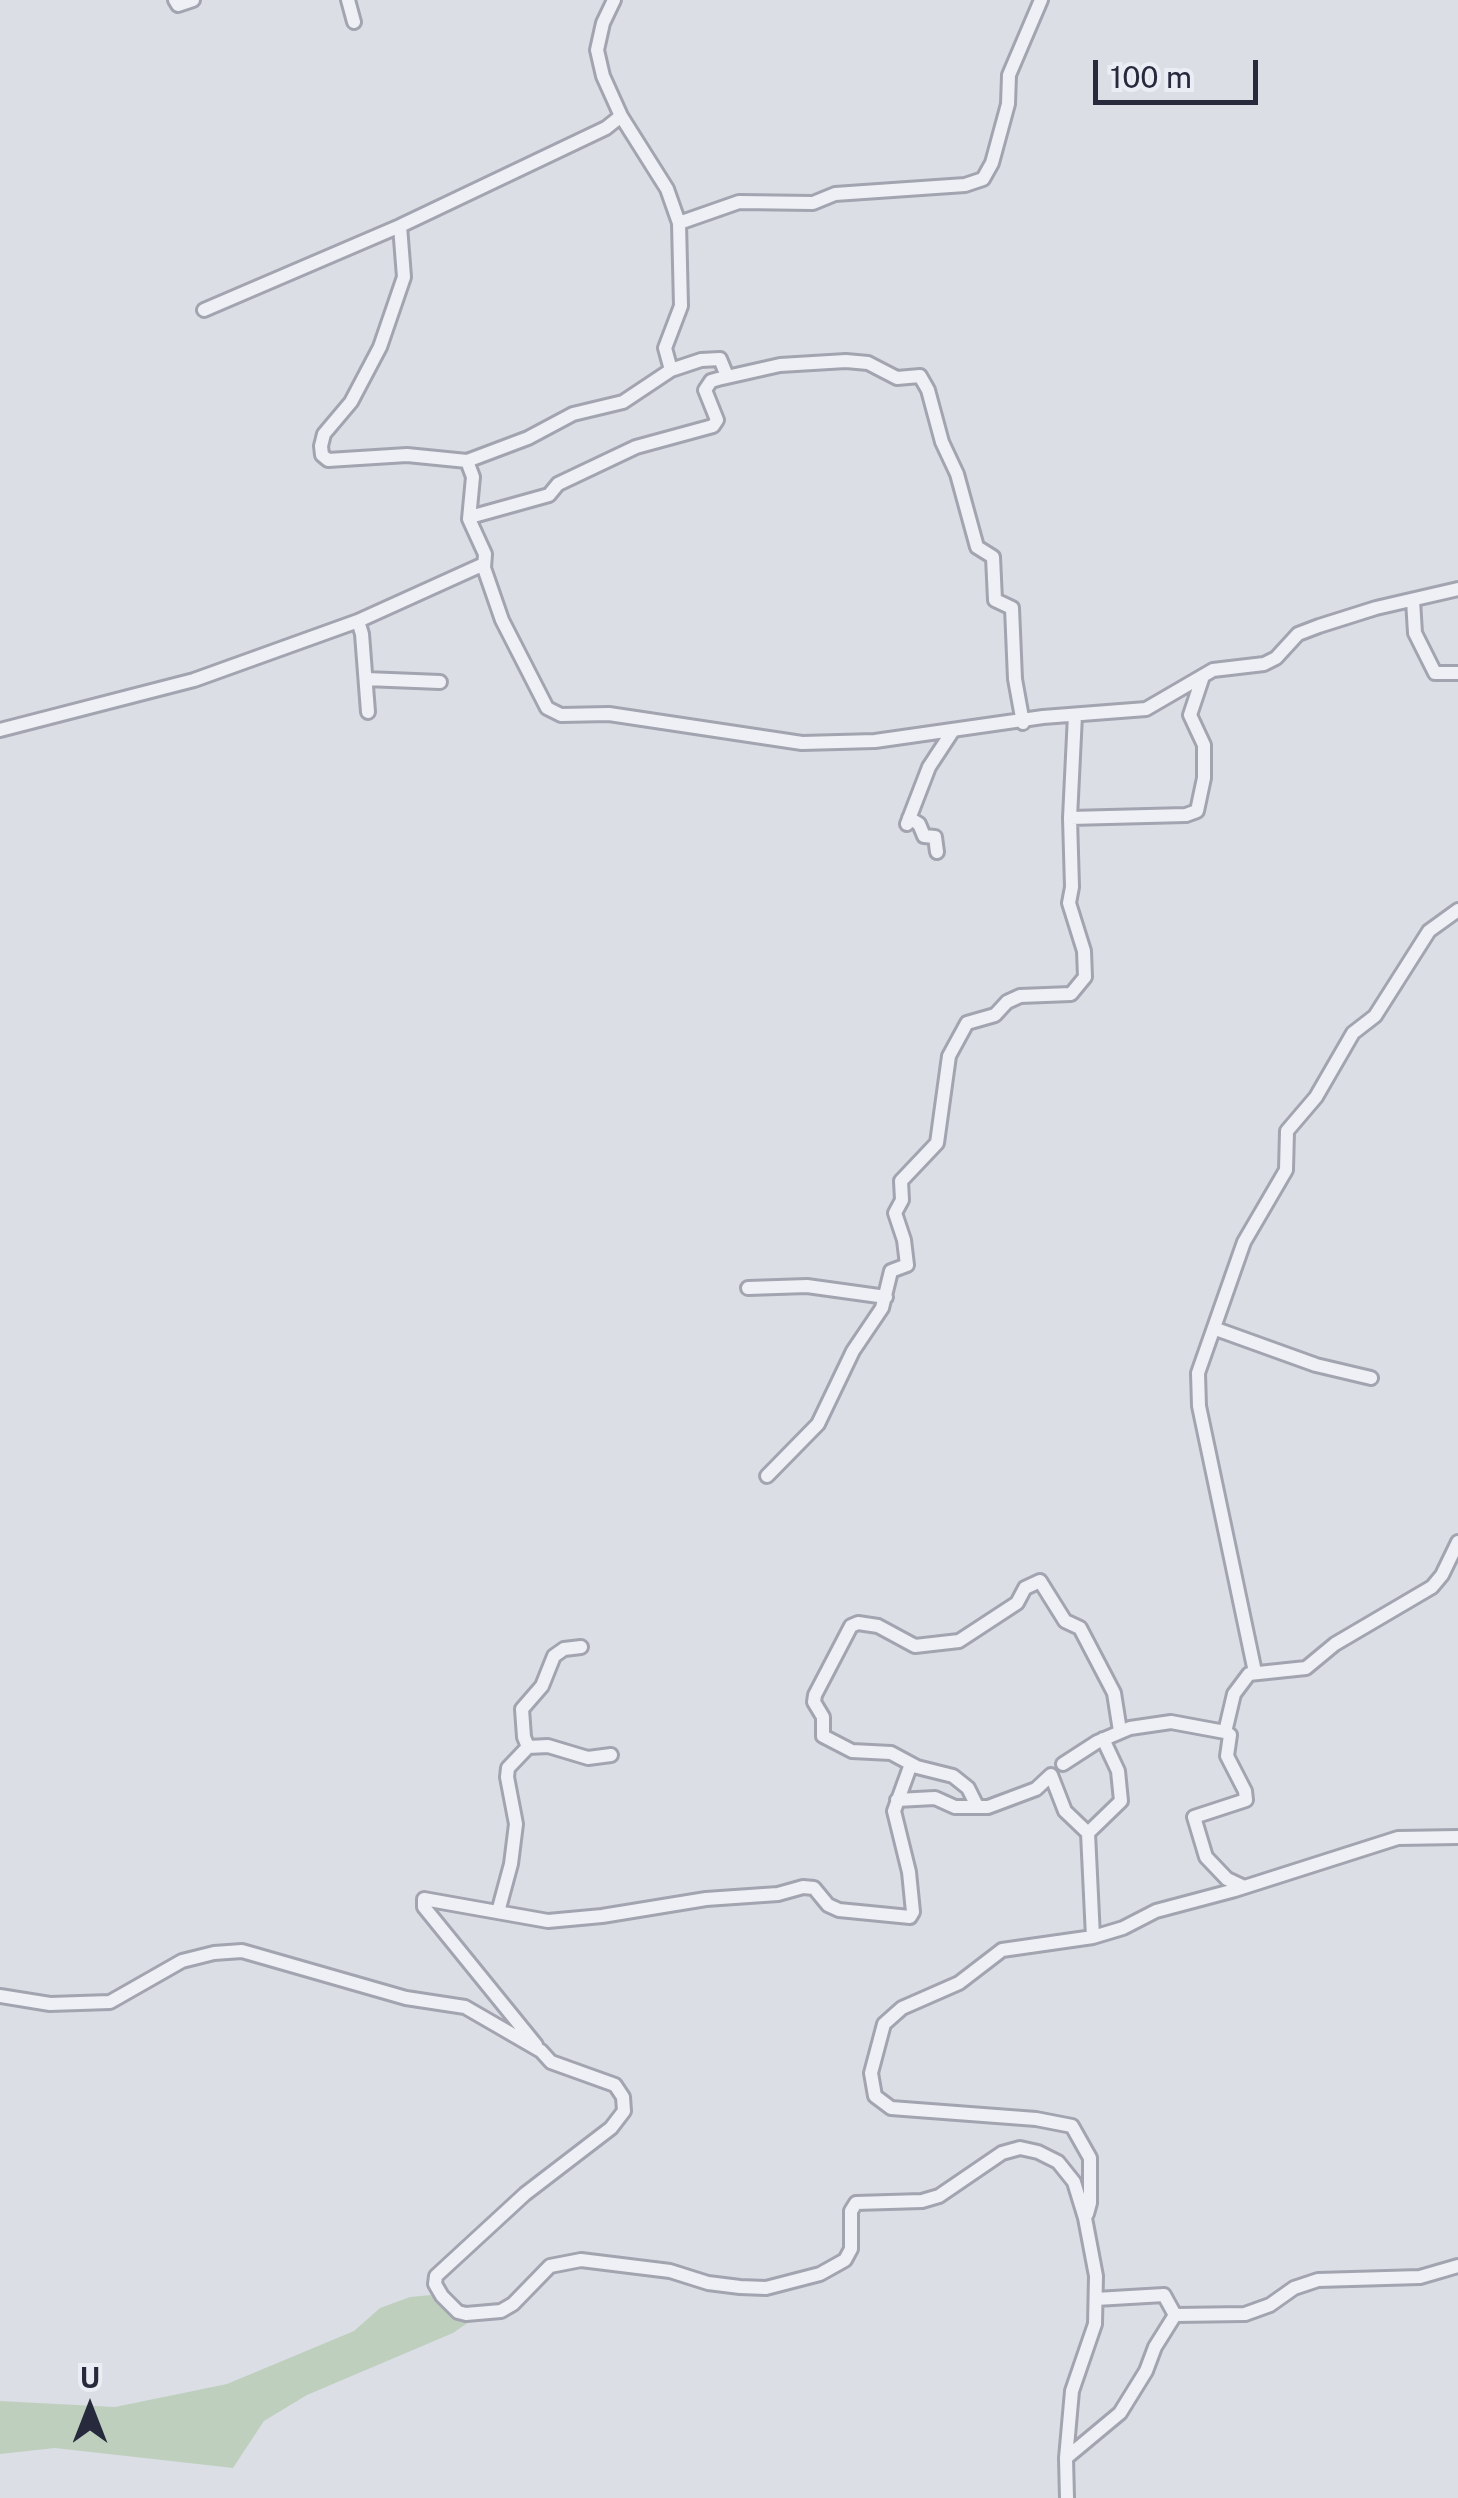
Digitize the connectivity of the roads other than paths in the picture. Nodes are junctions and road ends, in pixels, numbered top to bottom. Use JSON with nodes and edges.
{"nodes":[{"id":1,"x":175,"y":0,"type":"edge"},
{"id":2,"x":193,"y":0,"type":"edge"},
{"id":3,"x":348,"y":0,"type":"edge"},
{"id":4,"x":614,"y":0,"type":"edge"},
{"id":5,"x":1040,"y":0,"type":"edge"},
{"id":6,"x":354,"y":22,"type":"dead end"},
{"id":7,"x":621,"y":116,"type":"junction"},
{"id":8,"x":679,"y":223,"type":"junction"},
{"id":9,"x":400,"y":226,"type":"junction"},
{"id":10,"x":204,"y":310,"type":"dead end"},
{"id":11,"x":671,"y":370,"type":"junction"},
{"id":12,"x":726,"y":376,"type":"junction"},
{"id":13,"x":467,"y":462,"type":"junction"},
{"id":14,"x":470,"y":517,"type":"junction"},
{"id":15,"x":484,"y":564,"type":"junction"},
{"id":16,"x":1458,"y":589,"type":"edge"},
{"id":17,"x":1413,"y":600,"type":"junction"},
{"id":18,"x":358,"y":620,"type":"junction"},
{"id":19,"x":1458,"y":673,"type":"edge"},
{"id":20,"x":1202,"y":676,"type":"junction"},
{"id":21,"x":366,"y":679,"type":"junction"},
{"id":22,"x":440,"y":682,"type":"dead end"},
{"id":23,"x":368,"y":712,"type":"dead end"},
{"id":24,"x":1075,"y":715,"type":"junction"},
{"id":25,"x":1023,"y":722,"type":"junction"},
{"id":26,"x":0,"y":730,"type":"edge"},
{"id":27,"x":952,"y":732,"type":"junction"},
{"id":28,"x":1070,"y":818,"type":"junction"},
{"id":29,"x":937,"y":852,"type":"dead end"},
{"id":30,"x":1458,"y":910,"type":"edge"},
{"id":31,"x":748,"y":1288,"type":"dead end"},
{"id":32,"x":886,"y":1297,"type":"junction"},
{"id":33,"x":1216,"y":1329,"type":"junction"},
{"id":34,"x":1372,"y":1378,"type":"dead end"},
{"id":35,"x":767,"y":1476,"type":"dead end"},
{"id":36,"x":1458,"y":1542,"type":"edge"},
{"id":37,"x":580,"y":1647,"type":"dead end"},
{"id":38,"x":1255,"y":1672,"type":"junction"},
{"id":39,"x":1120,"y":1731,"type":"junction"},
{"id":40,"x":1224,"y":1732,"type":"junction"},
{"id":41,"x":1103,"y":1738,"type":"junction"},
{"id":42,"x":528,"y":1747,"type":"junction"},
{"id":43,"x":611,"y":1755,"type":"dead end"},
{"id":44,"x":910,"y":1764,"type":"junction"},
{"id":45,"x":1063,"y":1764,"type":"dead end"},
{"id":46,"x":898,"y":1800,"type":"junction"},
{"id":47,"x":977,"y":1806,"type":"junction"},
{"id":48,"x":1088,"y":1833,"type":"junction"},
{"id":49,"x":1458,"y":1837,"type":"edge"},
{"id":50,"x":1244,"y":1886,"type":"junction"},
{"id":51,"x":498,"y":1912,"type":"junction"},
{"id":52,"x":1093,"y":1937,"type":"junction"},
{"id":53,"x":0,"y":1996,"type":"edge"},
{"id":54,"x":541,"y":2050,"type":"junction"},
{"id":55,"x":1085,"y":2218,"type":"junction"},
{"id":56,"x":1458,"y":2266,"type":"edge"},
{"id":57,"x":1096,"y":2299,"type":"junction"},
{"id":58,"x":1175,"y":2316,"type":"junction"},
{"id":59,"x":1066,"y":2458,"type":"junction"},
{"id":60,"x":1068,"y":2498,"type":"edge"}],
"edges":[{"from":1,"to":2,"type":"street"},
{"from":3,"to":6,"type":"street"},
{"from":4,"to":7,"type":"street"},
{"from":5,"to":8,"type":"street"},
{"from":7,"to":8,"type":"street"},
{"from":7,"to":9,"type":"street"},
{"from":8,"to":11,"type":"street"},
{"from":9,"to":10,"type":"street"},
{"from":9,"to":13,"type":"street"},
{"from":11,"to":12,"type":"street"},
{"from":11,"to":13,"type":"street"},
{"from":12,"to":14,"type":"street"},
{"from":12,"to":25,"type":"street"},
{"from":13,"to":14,"type":"street"},
{"from":14,"to":15,"type":"street"},
{"from":15,"to":18,"type":"street"},
{"from":15,"to":27,"type":"street"},
{"from":16,"to":17,"type":"street"},
{"from":17,"to":19,"type":"street"},
{"from":17,"to":20,"type":"street"},
{"from":18,"to":21,"type":"street"},
{"from":18,"to":26,"type":"street"},
{"from":20,"to":24,"type":"street"},
{"from":20,"to":28,"type":"street"},
{"from":21,"to":22,"type":"street"},
{"from":21,"to":23,"type":"street"},
{"from":24,"to":25,"type":"street"},
{"from":24,"to":28,"type":"street"},
{"from":25,"to":27,"type":"street"},
{"from":27,"to":29,"type":"street"},
{"from":28,"to":32,"type":"street"},
{"from":30,"to":33,"type":"street"},
{"from":31,"to":32,"type":"street"},
{"from":32,"to":35,"type":"street"},
{"from":33,"to":34,"type":"street"},
{"from":33,"to":38,"type":"street"},
{"from":36,"to":38,"type":"street"},
{"from":37,"to":42,"type":"street"},
{"from":38,"to":40,"type":"street"},
{"from":39,"to":40,"type":"street"},
{"from":39,"to":41,"type":"street"},
{"from":39,"to":44,"type":"street"},
{"from":40,"to":50,"type":"street"},
{"from":41,"to":45,"type":"street"},
{"from":41,"to":48,"type":"street"},
{"from":42,"to":43,"type":"street"},
{"from":42,"to":51,"type":"street"},
{"from":44,"to":46,"type":"street"},
{"from":44,"to":47,"type":"street"},
{"from":46,"to":47,"type":"street"},
{"from":46,"to":51,"type":"street"},
{"from":47,"to":48,"type":"street"},
{"from":48,"to":52,"type":"street"},
{"from":49,"to":50,"type":"street"},
{"from":50,"to":52,"type":"street"},
{"from":51,"to":54,"type":"street"},
{"from":52,"to":55,"type":"street"},
{"from":53,"to":54,"type":"street"},
{"from":54,"to":55,"type":"street"},
{"from":55,"to":57,"type":"street"},
{"from":56,"to":58,"type":"street"},
{"from":57,"to":58,"type":"street"},
{"from":57,"to":59,"type":"street"},
{"from":58,"to":59,"type":"street"},
{"from":59,"to":60,"type":"street"}]}
